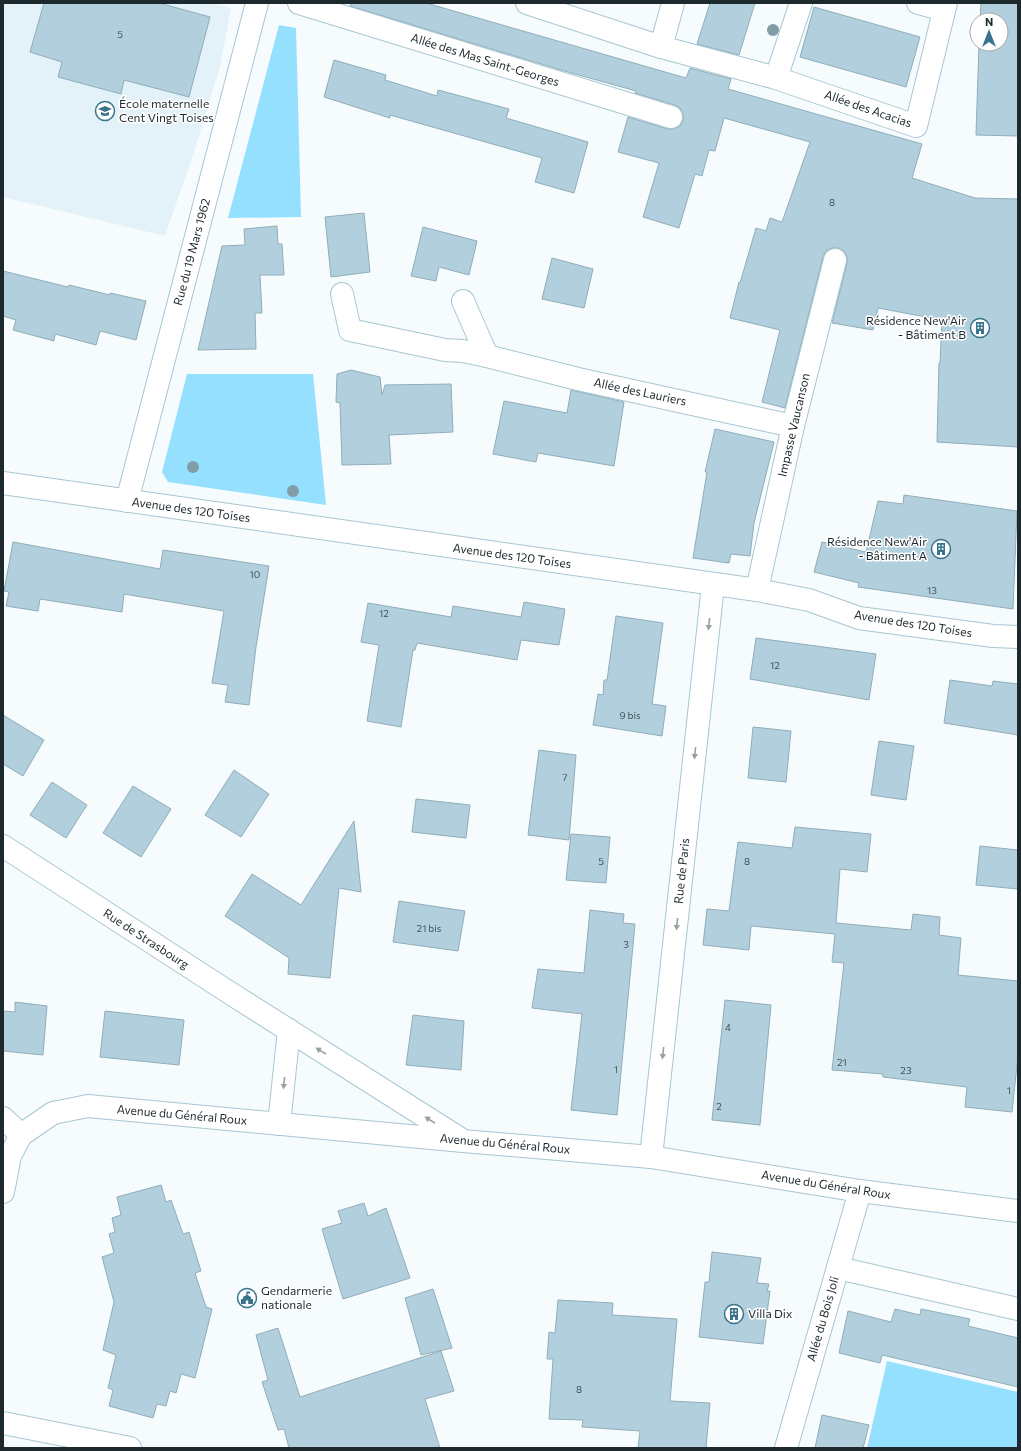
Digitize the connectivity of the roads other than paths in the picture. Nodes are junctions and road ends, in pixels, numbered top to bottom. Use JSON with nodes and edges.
{"nodes":[{"id":1,"x":257,"y":3,"type":"edge"},
{"id":2,"x":299,"y":3,"type":"edge"},
{"id":3,"x":527,"y":3,"type":"edge"},
{"id":4,"x":672,"y":3,"type":"edge"},
{"id":5,"x":801,"y":3,"type":"edge"},
{"id":6,"x":918,"y":3,"type":"edge"},
{"id":7,"x":945,"y":7,"type":"edge"},
{"id":8,"x":661,"y":47,"type":"junction"},
{"id":9,"x":776,"y":78,"type":"junction"},
{"id":10,"x":671,"y":117,"type":"dead end"},
{"id":11,"x":835,"y":260,"type":"dead end"},
{"id":12,"x":342,"y":294,"type":"dead end"},
{"id":13,"x":463,"y":301,"type":"dead end"},
{"id":14,"x":487,"y":356,"type":"junction"},
{"id":15,"x":793,"y":426,"type":"junction"},
{"id":16,"x":3,"y":482,"type":"edge"},
{"id":17,"x":127,"y":501,"type":"junction"},
{"id":18,"x":714,"y":585,"type":"junction"},
{"id":19,"x":757,"y":590,"type":"junction"},
{"id":20,"x":1018,"y":637,"type":"edge"},
{"id":21,"x":3,"y":846,"type":"edge"},
{"id":22,"x":289,"y":1030,"type":"junction"},
{"id":23,"x":3,"y":1118,"type":"edge"},
{"id":24,"x":279,"y":1124,"type":"junction"},
{"id":25,"x":22,"y":1135,"type":"junction"},
{"id":26,"x":463,"y":1141,"type":"junction"},
{"id":27,"x":651,"y":1157,"type":"junction"},
{"id":28,"x":860,"y":1191,"type":"junction"},
{"id":29,"x":3,"y":1192,"type":"edge"},
{"id":30,"x":1018,"y":1211,"type":"edge"},
{"id":31,"x":838,"y":1268,"type":"junction"},
{"id":32,"x":1018,"y":1309,"type":"edge"},
{"id":33,"x":3,"y":1423,"type":"edge"},
{"id":34,"x":130,"y":1448,"type":"edge"},
{"id":35,"x":786,"y":1448,"type":"edge"}],
"edges":[{"from":1,"to":17,"type":"street","name":"Rue du 19 Mars 1962"},
{"from":2,"to":10,"type":"street","name":"Allée des Mas Saint-Georges"},
{"from":3,"to":8,"type":"street","name":"Allée des Acacias"},
{"from":4,"to":8,"type":"street"},
{"from":5,"to":9,"type":"street"},
{"from":6,"to":7,"type":"street","name":"Allée des Acacias"},
{"from":7,"to":9,"type":"street","name":"Allée des Acacias"},
{"from":8,"to":9,"type":"street","name":"Allée des Acacias"},
{"from":11,"to":15,"type":"street","name":"Impasse Vaucanson"},
{"from":12,"to":14,"type":"street","name":"Allée des Lauriers"},
{"from":13,"to":14,"type":"street"},
{"from":14,"to":15,"type":"street","name":"Allée des Lauriers"},
{"from":15,"to":19,"type":"street","name":"Impasse Vaucanson"},
{"from":16,"to":17,"type":"street","name":"Avenue des 120 Toises"},
{"from":17,"to":18,"type":"street","name":"Avenue des 120 Toises"},
{"from":18,"to":19,"type":"street","name":"Avenue des 120 Toises"},
{"from":18,"to":27,"type":"street","name":"Rue de Paris","one_way":true},
{"from":19,"to":20,"type":"street","name":"Avenue des 120 Toises"},
{"from":21,"to":22,"type":"street","name":"Rue de Strasbourg"},
{"from":22,"to":24,"type":"street","one_way":true},
{"from":26,"to":22,"type":"street","name":"Rue de Strasbourg","one_way":true},
{"from":23,"to":25,"type":"street"},
{"from":24,"to":25,"type":"street","name":"Avenue du Général Roux"},
{"from":24,"to":26,"type":"street","name":"Avenue du Général Roux"},
{"from":25,"to":29,"type":"street"},
{"from":26,"to":27,"type":"street","name":"Avenue du Général Roux"},
{"from":27,"to":28,"type":"street","name":"Avenue du Général Roux"},
{"from":28,"to":30,"type":"street","name":"Avenue du Général Roux"},
{"from":28,"to":31,"type":"street","name":"Allée du Bois Joli"},
{"from":31,"to":32,"type":"street"},
{"from":31,"to":35,"type":"street","name":"Allée du Bois Joli"},
{"from":33,"to":34,"type":"street"}]}
